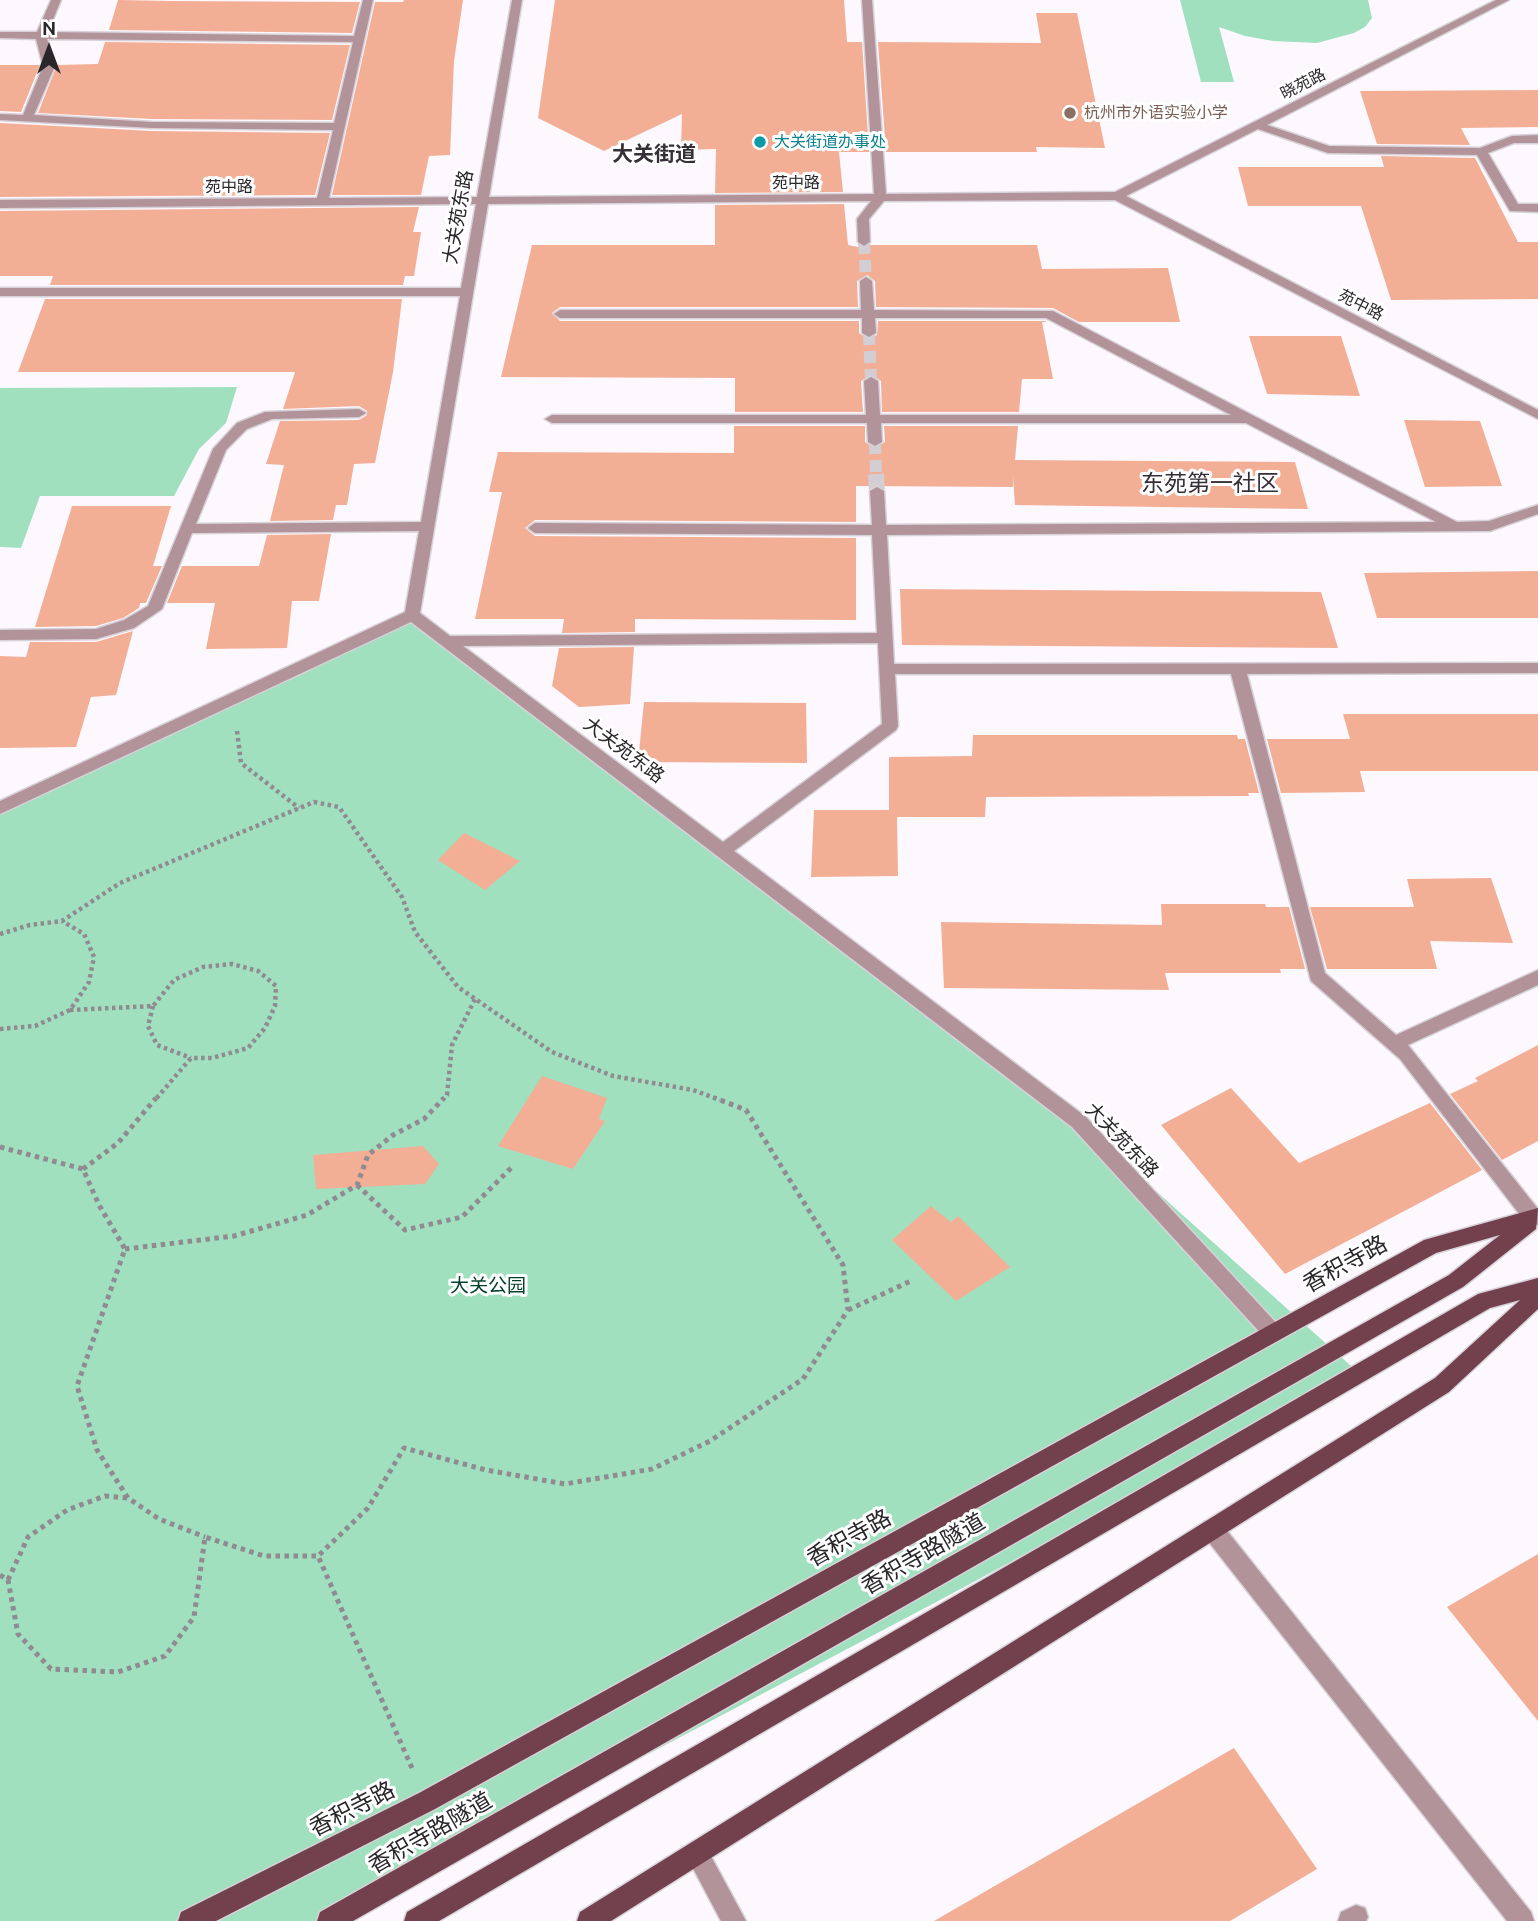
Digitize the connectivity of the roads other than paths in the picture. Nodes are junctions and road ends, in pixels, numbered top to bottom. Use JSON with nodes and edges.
{"nodes":[{"id":1,"x":56,"y":0,"type":"edge"},
{"id":2,"x":368,"y":0,"type":"edge"},
{"id":3,"x":517,"y":0,"type":"edge"},
{"id":4,"x":867,"y":0,"type":"edge"},
{"id":5,"x":1504,"y":0,"type":"edge"},
{"id":6,"x":0,"y":35,"type":"edge"},
{"id":7,"x":41,"y":35,"type":"junction"},
{"id":8,"x":360,"y":39,"type":"junction"},
{"id":9,"x":0,"y":117,"type":"edge"},
{"id":10,"x":28,"y":117,"type":"junction"},
{"id":11,"x":1257,"y":125,"type":"junction"},
{"id":12,"x":340,"y":127,"type":"junction"},
{"id":13,"x":1538,"y":139,"type":"edge"},
{"id":14,"x":1480,"y":152,"type":"junction"},
{"id":15,"x":1117,"y":196,"type":"junction"},
{"id":16,"x":880,"y":198,"type":"junction"},
{"id":17,"x":482,"y":201,"type":"junction"},
{"id":18,"x":322,"y":202,"type":"junction"},
{"id":19,"x":0,"y":204,"type":"edge"},
{"id":20,"x":1538,"y":208,"type":"edge"},
{"id":21,"x":864,"y":242,"type":"tunnel mouth"},
{"id":22,"x":866,"y":281,"type":"tunnel mouth"},
{"id":23,"x":0,"y":292,"type":"edge"},
{"id":24,"x":466,"y":292,"type":"junction"},
{"id":25,"x":560,"y":314,"type":"dead end"},
{"id":26,"x":868,"y":314,"type":"junction"},
{"id":27,"x":869,"y":333,"type":"tunnel mouth"},
{"id":28,"x":872,"y":382,"type":"tunnel mouth"},
{"id":29,"x":359,"y":413,"type":"dead end"},
{"id":30,"x":1538,"y":415,"type":"edge"},
{"id":31,"x":552,"y":419,"type":"dead end"},
{"id":32,"x":1249,"y":419,"type":"junction"},
{"id":33,"x":874,"y":420,"type":"junction"},
{"id":34,"x":875,"y":442,"type":"tunnel mouth"},
{"id":35,"x":877,"y":491,"type":"tunnel mouth"},
{"id":36,"x":1537,"y":511,"type":"edge"},
{"id":37,"x":427,"y":526,"type":"junction"},
{"id":38,"x":1454,"y":526,"type":"junction"},
{"id":39,"x":535,"y":528,"type":"dead end"},
{"id":40,"x":185,"y":529,"type":"junction"},
{"id":41,"x":880,"y":530,"type":"junction"},
{"id":42,"x":412,"y":615,"type":"junction"},
{"id":43,"x":0,"y":635,"type":"edge"},
{"id":44,"x":886,"y":638,"type":"junction"},
{"id":45,"x":447,"y":641,"type":"junction"},
{"id":46,"x":1538,"y":667,"type":"edge"},
{"id":47,"x":887,"y":669,"type":"junction"},
{"id":48,"x":1238,"y":669,"type":"junction"},
{"id":49,"x":0,"y":808,"type":"edge"},
{"id":50,"x":723,"y":851,"type":"junction"},
{"id":51,"x":1538,"y":977,"type":"edge"},
{"id":52,"x":1394,"y":1044,"type":"junction"},
{"id":53,"x":1536,"y":1217,"type":"edge"},
{"id":54,"x":1538,"y":1287,"type":"edge"},
{"id":55,"x":1538,"y":1296,"type":"edge"},
{"id":56,"x":1273,"y":1333,"type":"junction"},
{"id":57,"x":1212,"y":1529,"type":"junction"},
{"id":58,"x":698,"y":1855,"type":"junction"},
{"id":59,"x":190,"y":1921,"type":"edge"},
{"id":60,"x":328,"y":1921,"type":"edge"},
{"id":61,"x":416,"y":1921,"type":"edge"},
{"id":62,"x":589,"y":1921,"type":"edge"},
{"id":63,"x":734,"y":1921,"type":"edge"},
{"id":64,"x":1522,"y":1921,"type":"edge"}],
"edges":[{"from":1,"to":7,"type":"street"},
{"from":2,"to":8,"type":"street"},
{"from":3,"to":17,"type":"street","name":"大关苑东路"},
{"from":4,"to":16,"type":"street"},
{"from":5,"to":11,"type":"street","name":"晓苑路"},
{"from":6,"to":7,"type":"street"},
{"from":7,"to":8,"type":"street"},
{"from":7,"to":10,"type":"street"},
{"from":8,"to":12,"type":"street"},
{"from":9,"to":10,"type":"street"},
{"from":10,"to":12,"type":"street"},
{"from":11,"to":14,"type":"street"},
{"from":11,"to":15,"type":"street","name":"晓苑路"},
{"from":12,"to":18,"type":"street"},
{"from":13,"to":14,"type":"street"},
{"from":14,"to":20,"type":"street"},
{"from":15,"to":16,"type":"street","name":"苑中路"},
{"from":15,"to":30,"type":"street","name":"苑中路"},
{"from":16,"to":17,"type":"street","name":"苑中路"},
{"from":16,"to":21,"type":"street"},
{"from":17,"to":18,"type":"street","name":"苑中路"},
{"from":17,"to":24,"type":"street","name":"大关苑东路"},
{"from":18,"to":19,"type":"street","name":"苑中路"},
{"from":22,"to":26,"type":"street"},
{"from":23,"to":24,"type":"street"},
{"from":24,"to":37,"type":"street","name":"大关苑东路"},
{"from":25,"to":26,"type":"street"},
{"from":26,"to":27,"type":"street"},
{"from":26,"to":32,"type":"street"},
{"from":28,"to":33,"type":"street"},
{"from":29,"to":40,"type":"street"},
{"from":31,"to":33,"type":"street"},
{"from":32,"to":33,"type":"street"},
{"from":32,"to":38,"type":"street"},
{"from":33,"to":34,"type":"street"},
{"from":35,"to":41,"type":"street"},
{"from":36,"to":38,"type":"street"},
{"from":37,"to":40,"type":"street"},
{"from":37,"to":42,"type":"street","name":"大关苑东路"},
{"from":38,"to":41,"type":"street"},
{"from":39,"to":41,"type":"street"},
{"from":40,"to":43,"type":"street"},
{"from":41,"to":44,"type":"street"},
{"from":42,"to":45,"type":"street","name":"大关苑东路"},
{"from":42,"to":49,"type":"street"},
{"from":44,"to":45,"type":"street"},
{"from":44,"to":47,"type":"street"},
{"from":45,"to":50,"type":"street","name":"大关苑东路"},
{"from":46,"to":48,"type":"street"},
{"from":47,"to":48,"type":"street"},
{"from":47,"to":50,"type":"street"},
{"from":48,"to":52,"type":"street"},
{"from":50,"to":56,"type":"street","name":"大关苑东路"},
{"from":51,"to":52,"type":"street"},
{"from":52,"to":53,"type":"street"},
{"from":53,"to":56,"type":"main road","name":"香积寺路"},
{"from":53,"to":60,"type":"main road","name":"香积寺路隧道"},
{"from":54,"to":61,"type":"main road"},
{"from":55,"to":57,"type":"main road"},
{"from":56,"to":59,"type":"main road","name":"香积寺路"},
{"from":57,"to":58,"type":"main road"},
{"from":57,"to":64,"type":"street"},
{"from":58,"to":62,"type":"main road"},
{"from":58,"to":63,"type":"street"}]}
